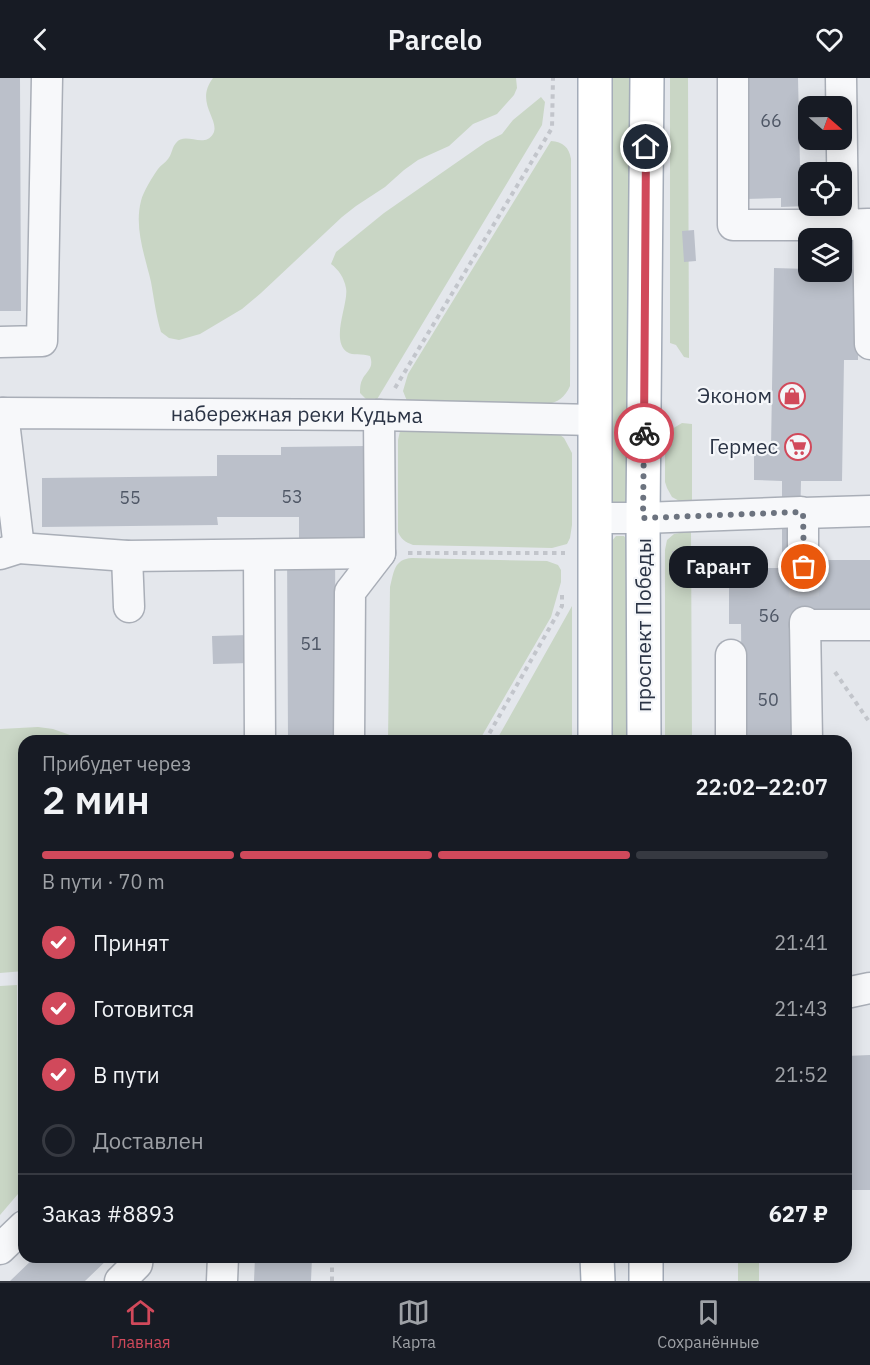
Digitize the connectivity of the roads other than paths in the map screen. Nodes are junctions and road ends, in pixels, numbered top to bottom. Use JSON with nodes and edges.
{"nodes":[{"id":1,"x":47,"y":78,"type":"edge"},
{"id":2,"x":596,"y":78,"type":"edge"},
{"id":3,"x":646,"y":78,"type":"edge"},
{"id":4,"x":733,"y":78,"type":"edge"},
{"id":5,"x":841,"y":78,"type":"edge"},
{"id":6,"x":860,"y":224,"type":"edge"},
{"id":7,"x":0,"y":342,"type":"edge"},
{"id":8,"x":870,"y":344,"type":"edge"},
{"id":9,"x":2,"y":413,"type":"edge"},
{"id":10,"x":379,"y":415,"type":"junction"},
{"id":11,"x":594,"y":420,"type":"junction"},
{"id":12,"x":870,"y":511,"type":"edge"},
{"id":13,"x":803,"y":513,"type":"junction"},
{"id":14,"x":596,"y":518,"type":"junction"},
{"id":15,"x":643,"y":518,"type":"junction"},
{"id":16,"x":10,"y":551,"type":"edge"},
{"id":17,"x":380,"y":553,"type":"junction"},
{"id":18,"x":259,"y":555,"type":"junction"},
{"id":19,"x":127,"y":556,"type":"junction"},
{"id":20,"x":804,"y":567,"type":"tunnel mouth"},
{"id":21,"x":129,"y":606,"type":"dead end"},
{"id":22,"x":870,"y":625,"type":"edge"},
{"id":23,"x":731,"y":655,"type":"dead end"},
{"id":24,"x":260,"y":735,"type":"edge"},
{"id":25,"x":349,"y":735,"type":"edge"},
{"id":26,"x":595,"y":735,"type":"edge"},
{"id":27,"x":644,"y":735,"type":"edge"},
{"id":28,"x":731,"y":735,"type":"edge"},
{"id":29,"x":807,"y":735,"type":"edge"},
{"id":30,"x":870,"y":988,"type":"edge"},
{"id":31,"x":852,"y":992,"type":"edge"},
{"id":32,"x":18,"y":1232,"type":"edge"},
{"id":33,"x":0,"y":1249,"type":"edge"},
{"id":34,"x":137,"y":1263,"type":"edge"},
{"id":35,"x":223,"y":1263,"type":"edge"},
{"id":36,"x":597,"y":1263,"type":"edge"},
{"id":37,"x":646,"y":1263,"type":"edge"},
{"id":38,"x":120,"y":1281,"type":"edge"},
{"id":39,"x":222,"y":1281,"type":"edge"},
{"id":40,"x":598,"y":1281,"type":"edge"},
{"id":41,"x":646,"y":1281,"type":"edge"}],
"edges":[{"from":1,"to":7,"type":"street"},
{"from":2,"to":11,"type":"main road"},
{"from":3,"to":15,"type":"main road","name":"проспект Победы"},
{"from":4,"to":6,"type":"street"},
{"from":5,"to":6,"type":"street"},
{"from":6,"to":8,"type":"street"},
{"from":9,"to":10,"type":"street","name":"набережная реки Кудьма"},
{"from":9,"to":16,"type":"street"},
{"from":10,"to":11,"type":"street","name":"набережная реки Кудьма"},
{"from":10,"to":17,"type":"street"},
{"from":11,"to":14,"type":"main road"},
{"from":12,"to":13,"type":"street"},
{"from":13,"to":15,"type":"street"},
{"from":13,"to":20,"type":"street"},
{"from":14,"to":15,"type":"street"},
{"from":14,"to":26,"type":"main road"},
{"from":15,"to":27,"type":"main road","name":"проспект Победы"},
{"from":16,"to":19,"type":"street"},
{"from":17,"to":18,"type":"street"},
{"from":17,"to":25,"type":"street"},
{"from":18,"to":19,"type":"street"},
{"from":18,"to":24,"type":"street"},
{"from":19,"to":21,"type":"street"},
{"from":22,"to":29,"type":"street"},
{"from":23,"to":28,"type":"street"},
{"from":30,"to":31,"type":"street"},
{"from":32,"to":33,"type":"street"},
{"from":34,"to":38,"type":"street"},
{"from":35,"to":39,"type":"street"},
{"from":36,"to":40,"type":"main road"},
{"from":37,"to":41,"type":"main road"}]}
